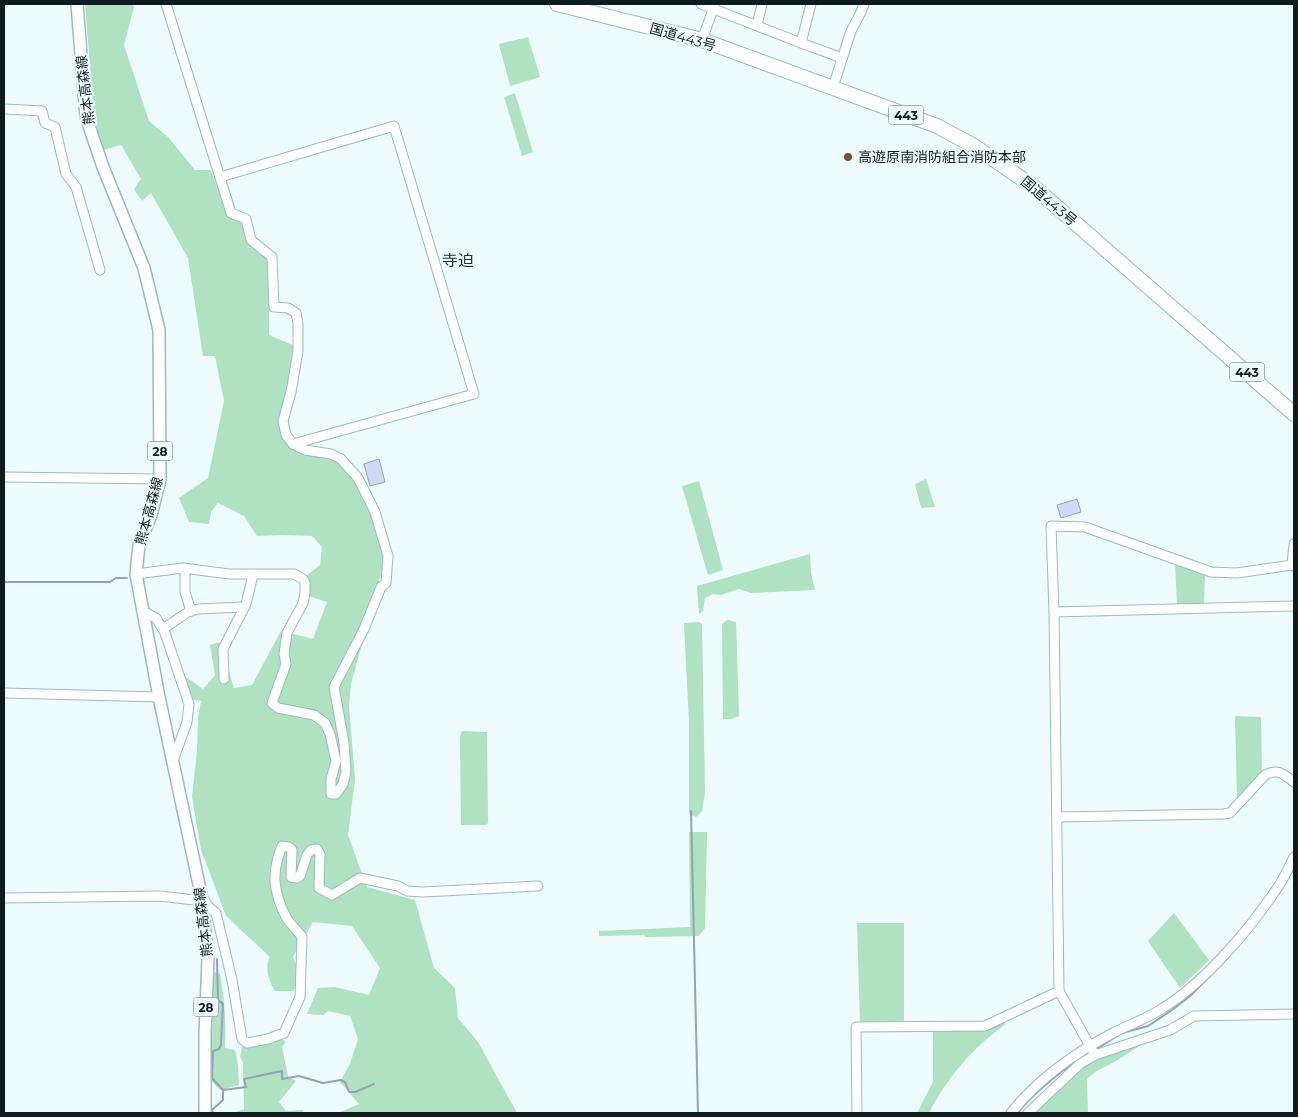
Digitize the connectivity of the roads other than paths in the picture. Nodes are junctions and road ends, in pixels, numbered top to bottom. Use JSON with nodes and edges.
{"nodes":[{"id":1,"x":76,"y":4,"type":"edge"},
{"id":2,"x":166,"y":4,"type":"edge"},
{"id":3,"x":557,"y":4,"type":"edge"},
{"id":4,"x":701,"y":4,"type":"edge"},
{"id":5,"x":762,"y":4,"type":"edge"},
{"id":6,"x":811,"y":4,"type":"edge"},
{"id":7,"x":864,"y":4,"type":"edge"},
{"id":8,"x":715,"y":6,"type":"edge"},
{"id":9,"x":757,"y":25,"type":"junction"},
{"id":10,"x":702,"y":40,"type":"junction"},
{"id":11,"x":801,"y":44,"type":"junction"},
{"id":12,"x":842,"y":58,"type":"junction"},
{"id":13,"x":833,"y":87,"type":"junction"},
{"id":14,"x":4,"y":109,"type":"edge"},
{"id":15,"x":220,"y":176,"type":"junction"},
{"id":16,"x":100,"y":270,"type":"dead end"},
{"id":17,"x":1294,"y":414,"type":"edge"},
{"id":18,"x":293,"y":444,"type":"junction"},
{"id":19,"x":4,"y":477,"type":"edge"},
{"id":20,"x":160,"y":479,"type":"junction"},
{"id":21,"x":1294,"y":544,"type":"edge"},
{"id":22,"x":1293,"y":565,"type":"edge"},
{"id":23,"x":185,"y":569,"type":"junction"},
{"id":24,"x":136,"y":574,"type":"junction"},
{"id":25,"x":253,"y":575,"type":"junction"},
{"id":26,"x":1294,"y":606,"type":"edge"},
{"id":27,"x":244,"y":607,"type":"junction"},
{"id":28,"x":142,"y":611,"type":"junction"},
{"id":29,"x":191,"y":611,"type":"junction"},
{"id":30,"x":1054,"y":612,"type":"junction"},
{"id":31,"x":163,"y":630,"type":"junction"},
{"id":32,"x":224,"y":679,"type":"dead end"},
{"id":33,"x":4,"y":693,"type":"edge"},
{"id":34,"x":159,"y":698,"type":"junction"},
{"id":35,"x":172,"y":763,"type":"junction"},
{"id":36,"x":1294,"y":782,"type":"edge"},
{"id":37,"x":1057,"y":817,"type":"junction"},
{"id":38,"x":1294,"y":857,"type":"edge"},
{"id":39,"x":538,"y":886,"type":"dead end"},
{"id":40,"x":4,"y":898,"type":"edge"},
{"id":41,"x":201,"y":898,"type":"junction"},
{"id":42,"x":1059,"y":991,"type":"junction"},
{"id":43,"x":1294,"y":1014,"type":"edge"},
{"id":44,"x":1091,"y":1045,"type":"junction"},
{"id":45,"x":1095,"y":1055,"type":"junction"},
{"id":46,"x":205,"y":1113,"type":"edge"},
{"id":47,"x":858,"y":1113,"type":"edge"},
{"id":48,"x":1011,"y":1113,"type":"edge"},
{"id":49,"x":1028,"y":1113,"type":"edge"}],
"edges":[{"from":1,"to":20,"type":"main road","name":"熊本高森線","number":"28"},
{"from":2,"to":15,"type":"street"},
{"from":3,"to":10,"type":"highway","name":"国道443号","number":"443"},
{"from":4,"to":8,"type":"street"},
{"from":5,"to":9,"type":"street"},
{"from":6,"to":11,"type":"street"},
{"from":7,"to":12,"type":"street"},
{"from":8,"to":9,"type":"street"},
{"from":8,"to":10,"type":"street"},
{"from":9,"to":11,"type":"street"},
{"from":10,"to":13,"type":"highway","name":"国道443号","number":"443"},
{"from":11,"to":12,"type":"street"},
{"from":12,"to":13,"type":"street"},
{"from":13,"to":17,"type":"highway","name":"国道443号","number":"443"},
{"from":14,"to":16,"type":"street"},
{"from":15,"to":18,"type":"street"},
{"from":15,"to":18,"type":"street"},
{"from":18,"to":25,"type":"street"},
{"from":19,"to":20,"type":"street"},
{"from":20,"to":24,"type":"main road","name":"熊本高森線","number":"28"},
{"from":21,"to":22,"type":"street"},
{"from":22,"to":30,"type":"street"},
{"from":23,"to":24,"type":"street"},
{"from":23,"to":25,"type":"street"},
{"from":23,"to":29,"type":"street"},
{"from":24,"to":28,"type":"main road","name":"熊本高森線","number":"28"},
{"from":25,"to":27,"type":"street"},
{"from":26,"to":30,"type":"street"},
{"from":27,"to":29,"type":"street"},
{"from":27,"to":32,"type":"street"},
{"from":28,"to":31,"type":"street"},
{"from":28,"to":34,"type":"main road","name":"熊本高森線","number":"28"},
{"from":29,"to":31,"type":"street"},
{"from":30,"to":37,"type":"street"},
{"from":31,"to":35,"type":"street"},
{"from":33,"to":34,"type":"street"},
{"from":34,"to":35,"type":"main road","name":"熊本高森線","number":"28"},
{"from":35,"to":41,"type":"main road","name":"熊本高森線","number":"28"},
{"from":36,"to":37,"type":"street"},
{"from":37,"to":42,"type":"street"},
{"from":38,"to":44,"type":"street"},
{"from":39,"to":41,"type":"street"},
{"from":40,"to":41,"type":"street"},
{"from":41,"to":46,"type":"main road","name":"熊本高森線","number":"28"},
{"from":42,"to":44,"type":"street"},
{"from":42,"to":47,"type":"street"},
{"from":43,"to":45,"type":"street"},
{"from":44,"to":45,"type":"street"},
{"from":44,"to":48,"type":"street"},
{"from":45,"to":49,"type":"street"}]}
